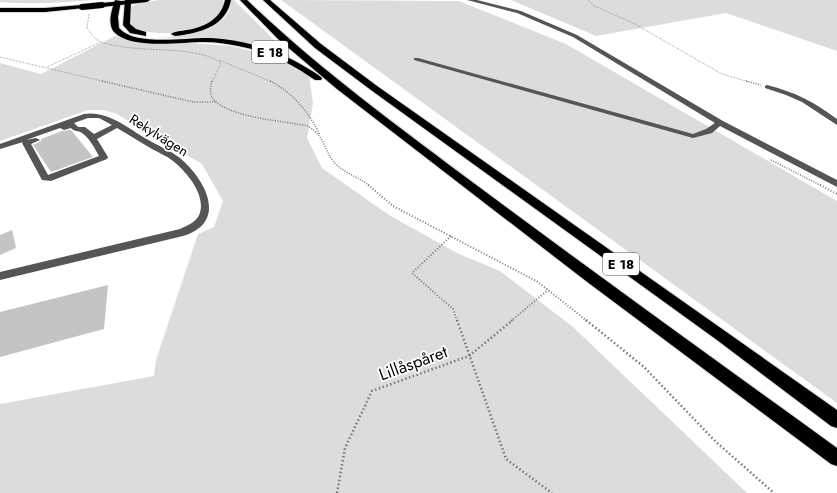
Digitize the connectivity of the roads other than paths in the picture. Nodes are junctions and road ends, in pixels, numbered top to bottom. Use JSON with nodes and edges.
{"nodes":[{"id":1,"x":147,"y":0,"type":"edge"},
{"id":2,"x":228,"y":0,"type":"edge"},
{"id":3,"x":243,"y":0,"type":"edge"},
{"id":4,"x":266,"y":0,"type":"edge"},
{"id":5,"x":470,"y":0,"type":"edge"},
{"id":6,"x":481,"y":0,"type":"edge"},
{"id":7,"x":128,"y":1,"type":"edge"},
{"id":8,"x":117,"y":2,"type":"junction"},
{"id":9,"x":0,"y":10,"type":"edge"},
{"id":10,"x":519,"y":12,"type":"junction"},
{"id":11,"x":416,"y":58,"type":"dead end"},
{"id":12,"x":767,"y":87,"type":"road end"},
{"id":13,"x":837,"y":122,"type":"edge"},
{"id":14,"x":720,"y":123,"type":"junction"},
{"id":15,"x":117,"y":125,"type":"junction"},
{"id":16,"x":92,"y":138,"type":"junction"},
{"id":17,"x":418,"y":146,"type":"junction"},
{"id":18,"x":0,"y":147,"type":"edge"},
{"id":19,"x":837,"y":184,"type":"edge"},
{"id":20,"x":0,"y":276,"type":"edge"},
{"id":21,"x":837,"y":420,"type":"edge"},
{"id":22,"x":836,"y":457,"type":"edge"}],
"edges":[{"from":1,"to":7,"type":"main road"},
{"from":2,"to":7,"type":"highway"},
{"from":3,"to":17,"type":"highway","number":"E 18"},
{"from":4,"to":21,"type":"highway","number":"E 18"},
{"from":5,"to":10,"type":"street"},
{"from":6,"to":10,"type":"street"},
{"from":7,"to":8,"type":"main road"},
{"from":8,"to":9,"type":"main road","bridge":true},
{"from":8,"to":17,"type":"highway","number":"E 18"},
{"from":10,"to":14,"type":"street"},
{"from":11,"to":14,"type":"street"},
{"from":12,"to":13,"type":"street"},
{"from":14,"to":19,"type":"street"},
{"from":15,"to":16,"type":"street"},
{"from":15,"to":18,"type":"street","name":"Rekylvägen"},
{"from":15,"to":20,"type":"street","name":"Rekylvägen"},
{"from":16,"to":16,"type":"street"},
{"from":17,"to":22,"type":"highway","number":"E 18"}]}
